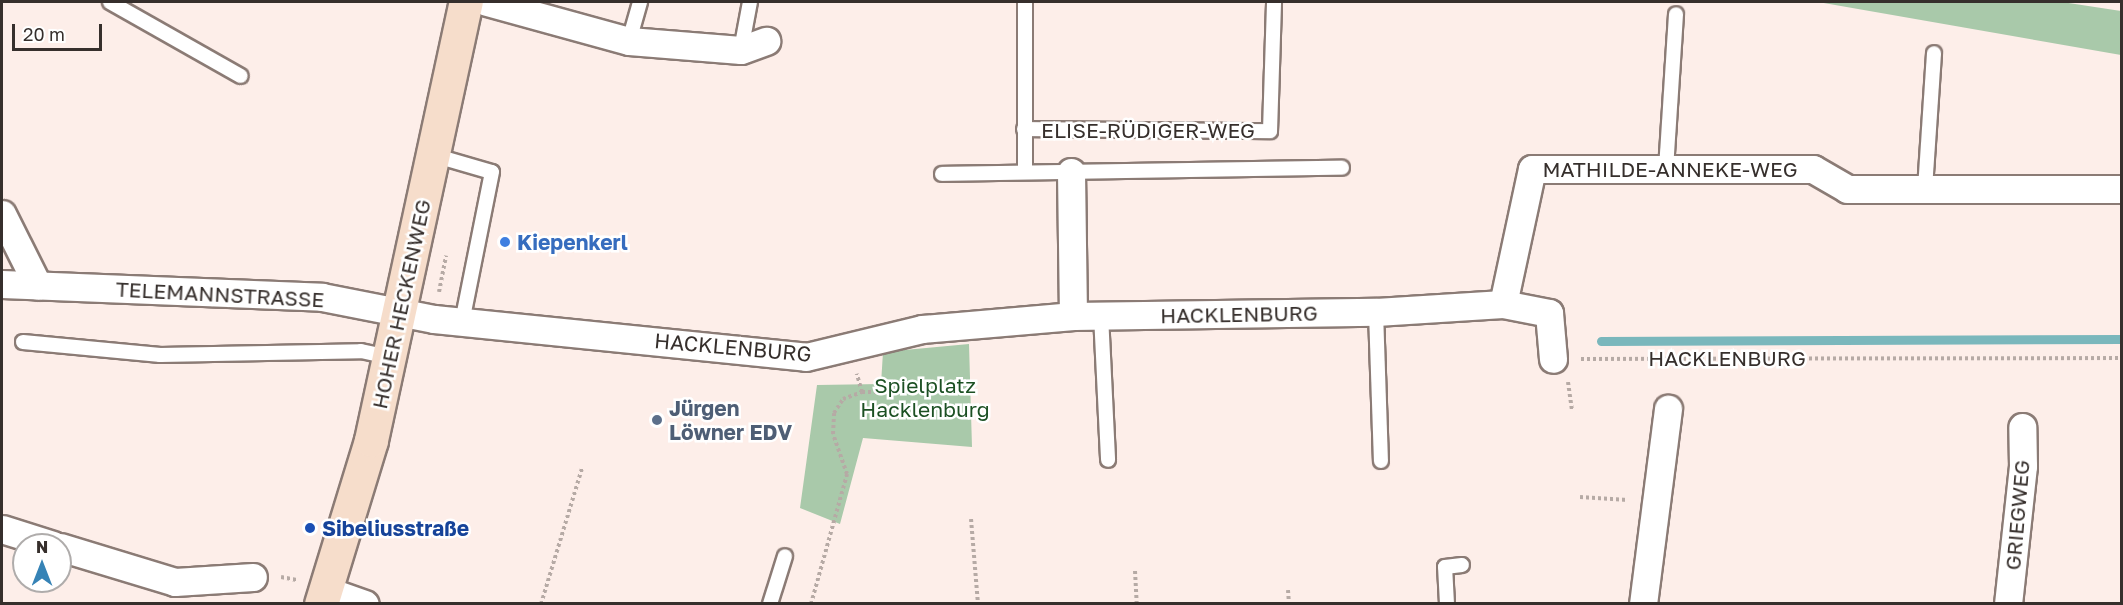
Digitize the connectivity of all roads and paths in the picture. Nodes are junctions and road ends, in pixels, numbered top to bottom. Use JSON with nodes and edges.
{"nodes":[{"id":1,"x":110,"y":2,"type":"edge"},
{"id":2,"x":466,"y":2,"type":"edge"},
{"id":3,"x":487,"y":2,"type":"edge"},
{"id":4,"x":640,"y":2,"type":"edge"},
{"id":5,"x":750,"y":2,"type":"edge"},
{"id":6,"x":1025,"y":2,"type":"edge"},
{"id":7,"x":1274,"y":2,"type":"edge"},
{"id":8,"x":524,"y":6,"type":"edge"},
{"id":9,"x":1676,"y":14,"type":"dead end"},
{"id":10,"x":629,"y":41,"type":"junction"},
{"id":11,"x":753,"y":46,"type":"joint"},
{"id":12,"x":1934,"y":53,"type":"dead end"},
{"id":13,"x":241,"y":76,"type":"dead end"},
{"id":14,"x":1024,"y":129,"type":"junction"},
{"id":15,"x":433,"y":155,"type":"junction"},
{"id":16,"x":1342,"y":168,"type":"dead end"},
{"id":17,"x":1666,"y":169,"type":"junction"},
{"id":18,"x":1024,"y":172,"type":"junction"},
{"id":19,"x":1071,"y":172,"type":"junction"},
{"id":20,"x":942,"y":174,"type":"dead end"},
{"id":21,"x":1925,"y":189,"type":"junction"},
{"id":22,"x":2121,"y":189,"type":"edge"},
{"id":23,"x":2,"y":214,"type":"edge"},
{"id":24,"x":2,"y":284,"type":"edge"},
{"id":25,"x":38,"y":286,"type":"junction"},
{"id":26,"x":1503,"y":304,"type":"junction"},
{"id":27,"x":400,"y":311,"type":"junction"},
{"id":28,"x":1376,"y":312,"type":"junction"},
{"id":29,"x":1101,"y":315,"type":"junction"},
{"id":30,"x":1073,"y":316,"type":"junction"},
{"id":31,"x":462,"y":321,"type":"junction"},
{"id":32,"x":23,"y":342,"type":"dead end"},
{"id":33,"x":850,"y":351,"type":"junction"},
{"id":34,"x":389,"y":357,"type":"junction"},
{"id":35,"x":2121,"y":358,"type":"edge"},
{"id":36,"x":1560,"y":363,"type":"junction"},
{"id":37,"x":862,"y":392,"type":"junction"},
{"id":38,"x":882,"y":392,"type":"dead end"},
{"id":39,"x":1668,"y":409,"type":"dead end"},
{"id":40,"x":1572,"y":411,"type":"dead end"},
{"id":41,"x":2022,"y":427,"type":"dead end"},
{"id":42,"x":1108,"y":460,"type":"dead end"},
{"id":43,"x":1380,"y":461,"type":"dead end"},
{"id":44,"x":582,"y":468,"type":"dead end"},
{"id":45,"x":1580,"y":497,"type":"dead end"},
{"id":46,"x":1655,"y":502,"type":"junction"},
{"id":47,"x":971,"y":519,"type":"dead end"},
{"id":48,"x":72,"y":551,"type":"edge"},
{"id":49,"x":785,"y":556,"type":"dead end"},
{"id":50,"x":1462,"y":565,"type":"dead end"},
{"id":51,"x":1135,"y":571,"type":"dead end"},
{"id":52,"x":253,"y":577,"type":"dead end"},
{"id":53,"x":1288,"y":590,"type":"dead end"},
{"id":54,"x":323,"y":597,"type":"edge"},
{"id":55,"x":365,"y":603,"type":"edge"},
{"id":56,"x":542,"y":603,"type":"edge"},
{"id":57,"x":770,"y":603,"type":"edge"},
{"id":58,"x":811,"y":603,"type":"edge"},
{"id":59,"x":978,"y":603,"type":"edge"},
{"id":60,"x":1137,"y":603,"type":"edge"},
{"id":61,"x":1288,"y":603,"type":"edge"},
{"id":62,"x":1447,"y":603,"type":"edge"},
{"id":63,"x":1643,"y":603,"type":"edge"},
{"id":64,"x":2008,"y":603,"type":"edge"}],
"edges":[{"from":1,"to":13,"type":"lane"},
{"from":2,"to":15,"type":"street","name":"HOHER HECKENWEG"},
{"from":3,"to":8,"type":"street"},
{"from":4,"to":10,"type":"lane"},
{"from":5,"to":11,"type":"lane"},
{"from":6,"to":14,"type":"lane","name":"ELISE-RÜDIGER-WEG"},
{"from":7,"to":14,"type":"lane","name":"ELISE-RÜDIGER-WEG"},
{"from":8,"to":10,"type":"street"},
{"from":9,"to":17,"type":"lane"},
{"from":10,"to":11,"type":"street"},
{"from":12,"to":21,"type":"lane"},
{"from":14,"to":18,"type":"lane"},
{"from":15,"to":27,"type":"street","name":"HOHER HECKENWEG"},
{"from":15,"to":31,"type":"lane"},
{"from":16,"to":19,"type":"lane","name":"ELISE-RÜDIGER-WEG"},
{"from":17,"to":21,"type":"street","name":"MATHILDE-ANNEKE-WEG"},
{"from":17,"to":26,"type":"street","name":"MATHILDE-ANNEKE-WEG"},
{"from":18,"to":19,"type":"lane","name":"ELISE-RÜDIGER-WEG"},
{"from":18,"to":20,"type":"lane","name":"ELISE-RÜDIGER-WEG"},
{"from":19,"to":30,"type":"street","name":"ELISE-RÜDIGER-WEG"},
{"from":21,"to":22,"type":"street","name":"MATHILDE-ANNEKE-WEG"},
{"from":23,"to":25,"type":"street"},
{"from":24,"to":25,"type":"street","name":"TELEMANNSTRASSE"},
{"from":25,"to":27,"type":"street","name":"TELEMANNSTRASSE"},
{"from":26,"to":28,"type":"street","name":"HACKLENBURG"},
{"from":26,"to":36,"type":"street","name":"HACKLENBURG"},
{"from":27,"to":31,"type":"street","name":"HACKLENBURG"},
{"from":27,"to":34,"type":"street","name":"HOHER HECKENWEG"},
{"from":28,"to":29,"type":"street","name":"HACKLENBURG"},
{"from":28,"to":43,"type":"lane"},
{"from":29,"to":30,"type":"street","name":"HACKLENBURG"},
{"from":29,"to":42,"type":"lane"},
{"from":30,"to":33,"type":"street","name":"HACKLENBURG"},
{"from":31,"to":33,"type":"street","name":"HACKLENBURG"},
{"from":32,"to":34,"type":"lane"},
{"from":33,"to":37,"type":"path"},
{"from":34,"to":54,"type":"street","name":"HOHER HECKENWEG"},
{"from":35,"to":36,"type":"path","name":"HACKLENBURG"},
{"from":36,"to":40,"type":"path"},
{"from":37,"to":38,"type":"path"},
{"from":37,"to":58,"type":"path"},
{"from":39,"to":46,"type":"street"},
{"from":41,"to":64,"type":"street","name":"GRIEGWEG"},
{"from":44,"to":56,"type":"path"},
{"from":45,"to":46,"type":"path"},
{"from":46,"to":63,"type":"street"},
{"from":47,"to":59,"type":"path"},
{"from":48,"to":52,"type":"street"},
{"from":49,"to":57,"type":"lane"},
{"from":50,"to":62,"type":"lane"},
{"from":51,"to":60,"type":"path"},
{"from":53,"to":61,"type":"path"},
{"from":54,"to":55,"type":"street"}]}
